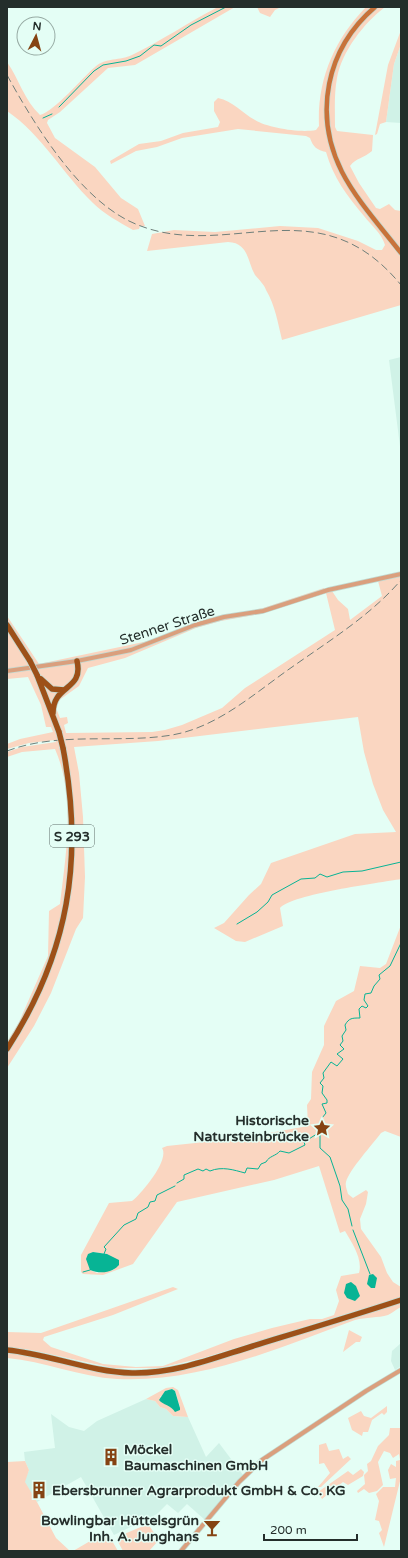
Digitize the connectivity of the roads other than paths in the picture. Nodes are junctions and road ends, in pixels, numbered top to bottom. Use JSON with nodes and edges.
{"nodes":[{"id":1,"x":375,"y":7,"type":"edge"},
{"id":2,"x":401,"y":253,"type":"edge"},
{"id":3,"x":401,"y":574,"type":"edge"},
{"id":4,"x":7,"y":625,"type":"edge"},
{"id":5,"x":7,"y":634,"type":"edge"},
{"id":6,"x":17,"y":639,"type":"junction"},
{"id":7,"x":78,"y":661,"type":"junction"},
{"id":8,"x":7,"y":671,"type":"edge"},
{"id":9,"x":38,"y":676,"type":"junction"},
{"id":10,"x":65,"y":690,"type":"junction"},
{"id":11,"x":53,"y":713,"type":"junction"},
{"id":12,"x":7,"y":1049,"type":"edge"},
{"id":13,"x":401,"y":1300,"type":"edge"},
{"id":14,"x":7,"y":1350,"type":"edge"},
{"id":15,"x":401,"y":1370,"type":"edge"},
{"id":16,"x":181,"y":1551,"type":"edge"}],
"edges":[{"from":1,"to":2,"type":"main road"},
{"from":3,"to":7,"type":"street","name":"Stenner Straße"},
{"from":4,"to":6,"type":"highway","number":"S 293"},
{"from":5,"to":6,"type":"highway"},
{"from":6,"to":9,"type":"highway","number":"S 293","bridge":true},
{"from":7,"to":8,"type":"street","name":"Stenner Straße"},
{"from":7,"to":10,"type":"highway"},
{"from":9,"to":10,"type":"highway"},
{"from":9,"to":11,"type":"highway","number":"S 293"},
{"from":10,"to":11,"type":"highway"},
{"from":11,"to":12,"type":"highway","number":"S 293","bridge":true},
{"from":13,"to":14,"type":"highway"},
{"from":15,"to":16,"type":"street"}]}
